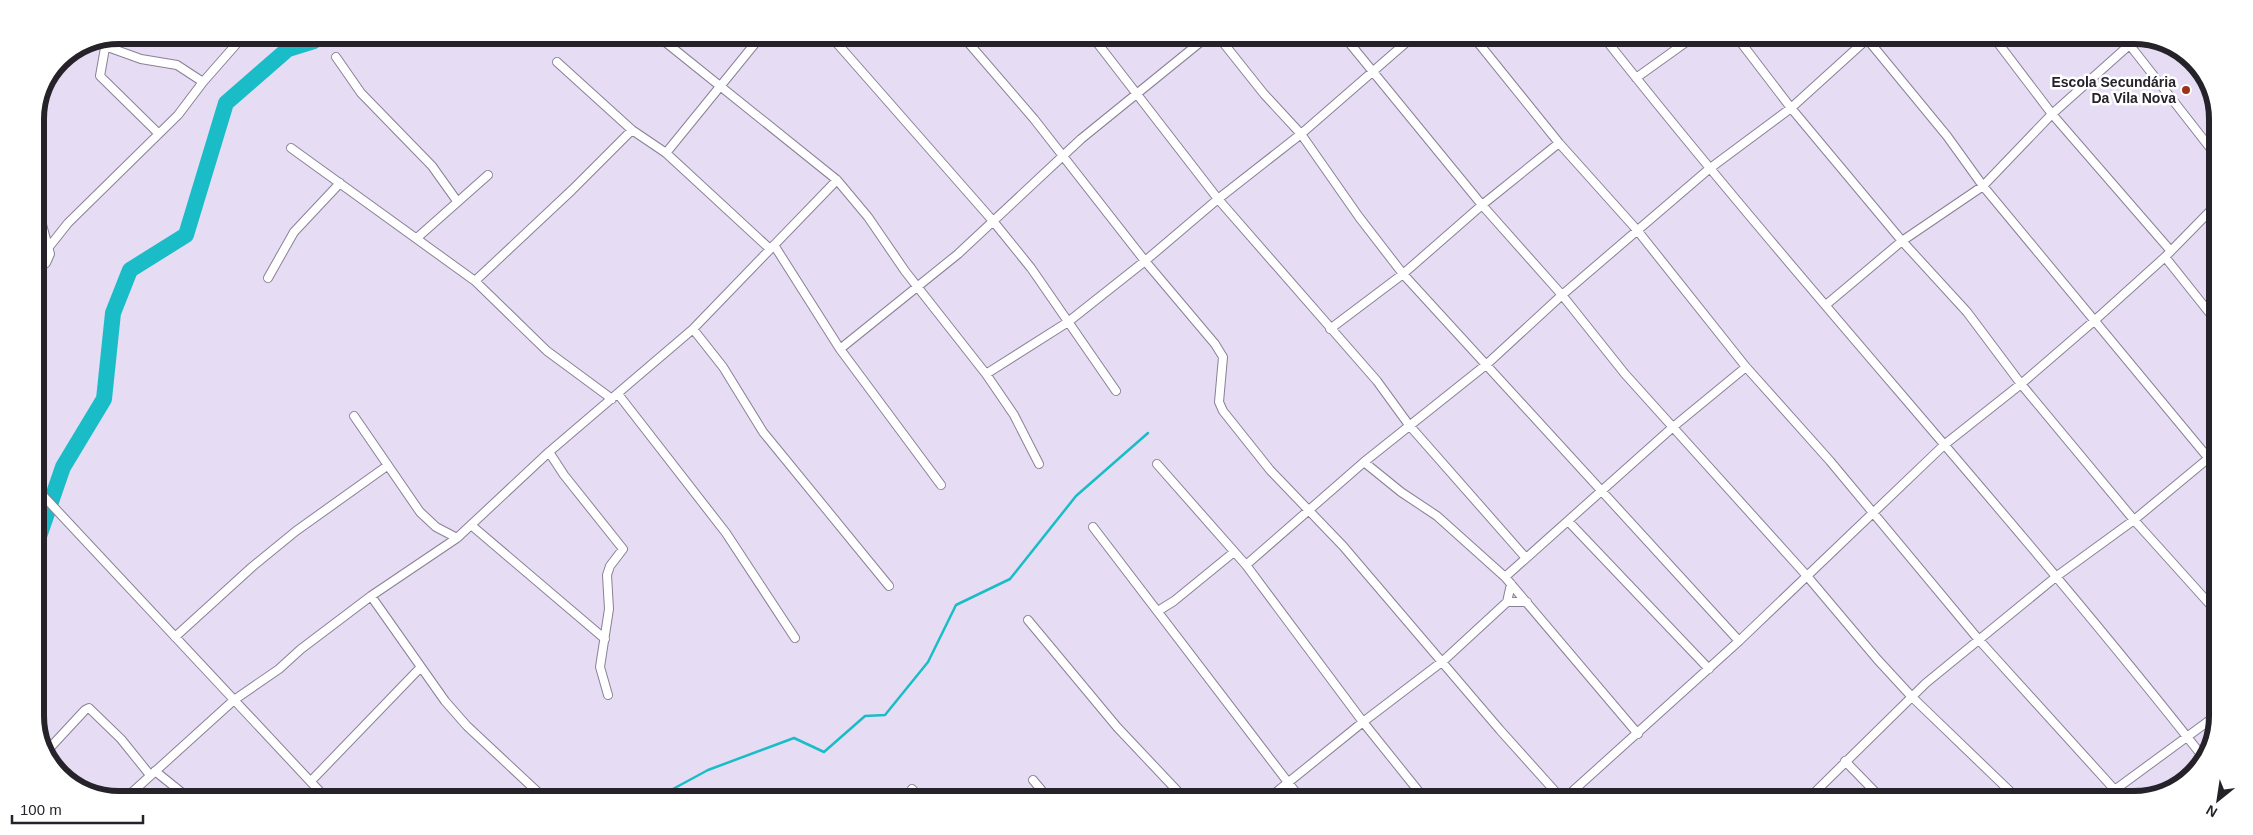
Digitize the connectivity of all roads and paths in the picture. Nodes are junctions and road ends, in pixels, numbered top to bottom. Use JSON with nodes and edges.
{"nodes":[{"id":1,"x":236,"y":44,"type":"edge"},
{"id":2,"x":668,"y":44,"type":"edge"},
{"id":3,"x":755,"y":44,"type":"edge"},
{"id":4,"x":839,"y":44,"type":"edge"},
{"id":5,"x":969,"y":44,"type":"edge"},
{"id":6,"x":1098,"y":44,"type":"edge"},
{"id":7,"x":1198,"y":44,"type":"edge"},
{"id":8,"x":1224,"y":44,"type":"edge"},
{"id":9,"x":1350,"y":44,"type":"edge"},
{"id":10,"x":1405,"y":44,"type":"edge"},
{"id":11,"x":1479,"y":44,"type":"edge"},
{"id":12,"x":1609,"y":44,"type":"edge"},
{"id":13,"x":1683,"y":44,"type":"edge"},
{"id":14,"x":1742,"y":44,"type":"edge"},
{"id":15,"x":1863,"y":44,"type":"edge"},
{"id":16,"x":1870,"y":44,"type":"edge"},
{"id":17,"x":1998,"y":44,"type":"edge"},
{"id":18,"x":2127,"y":44,"type":"edge"},
{"id":19,"x":2132,"y":44,"type":"edge"},
{"id":20,"x":101,"y":46,"type":"edge"},
{"id":21,"x":105,"y":48,"type":"junction"},
{"id":22,"x":336,"y":57,"type":"dead end"},
{"id":23,"x":557,"y":62,"type":"dead end"},
{"id":24,"x":1372,"y":71,"type":"junction"},
{"id":25,"x":1636,"y":78,"type":"junction"},
{"id":26,"x":203,"y":82,"type":"junction"},
{"id":27,"x":721,"y":86,"type":"junction"},
{"id":28,"x":1137,"y":94,"type":"junction"},
{"id":29,"x":1791,"y":108,"type":"junction"},
{"id":30,"x":2052,"y":114,"type":"junction"},
{"id":31,"x":632,"y":130,"type":"junction"},
{"id":32,"x":158,"y":134,"type":"junction"},
{"id":33,"x":1301,"y":134,"type":"junction"},
{"id":34,"x":1559,"y":143,"type":"junction"},
{"id":35,"x":2209,"y":146,"type":"edge"},
{"id":36,"x":291,"y":148,"type":"dead end"},
{"id":37,"x":666,"y":152,"type":"junction"},
{"id":38,"x":1063,"y":156,"type":"junction"},
{"id":39,"x":1709,"y":169,"type":"junction"},
{"id":40,"x":488,"y":175,"type":"dead end"},
{"id":41,"x":837,"y":180,"type":"junction"},
{"id":42,"x":340,"y":183,"type":"junction"},
{"id":43,"x":1983,"y":186,"type":"junction"},
{"id":44,"x":1218,"y":199,"type":"junction"},
{"id":45,"x":457,"y":201,"type":"junction"},
{"id":46,"x":1482,"y":205,"type":"junction"},
{"id":47,"x":2209,"y":212,"type":"edge"},
{"id":48,"x":993,"y":221,"type":"junction"},
{"id":49,"x":44,"y":230,"type":"edge"},
{"id":50,"x":1637,"y":230,"type":"junction"},
{"id":51,"x":418,"y":238,"type":"junction"},
{"id":52,"x":1902,"y":241,"type":"junction"},
{"id":53,"x":49,"y":247,"type":"junction"},
{"id":54,"x":772,"y":247,"type":"junction"},
{"id":55,"x":2170,"y":250,"type":"junction"},
{"id":56,"x":2165,"y":257,"type":"junction"},
{"id":57,"x":1145,"y":261,"type":"junction"},
{"id":58,"x":44,"y":263,"type":"edge"},
{"id":59,"x":1403,"y":274,"type":"junction"},
{"id":60,"x":268,"y":278,"type":"dead end"},
{"id":61,"x":475,"y":281,"type":"junction"},
{"id":62,"x":920,"y":287,"type":"junction"},
{"id":63,"x":1562,"y":295,"type":"junction"},
{"id":64,"x":1827,"y":304,"type":"junction"},
{"id":65,"x":2209,"y":312,"type":"edge"},
{"id":66,"x":2094,"y":320,"type":"junction"},
{"id":67,"x":1068,"y":322,"type":"junction"},
{"id":68,"x":693,"y":329,"type":"junction"},
{"id":69,"x":1330,"y":329,"type":"junction"},
{"id":70,"x":840,"y":349,"type":"junction"},
{"id":71,"x":1487,"y":364,"type":"junction"},
{"id":72,"x":1746,"y":366,"type":"junction"},
{"id":73,"x":986,"y":374,"type":"junction"},
{"id":74,"x":2021,"y":384,"type":"junction"},
{"id":75,"x":1116,"y":392,"type":"dead end"},
{"id":76,"x":615,"y":397,"type":"junction"},
{"id":77,"x":354,"y":416,"type":"dead end"},
{"id":78,"x":1409,"y":425,"type":"junction"},
{"id":79,"x":1673,"y":427,"type":"junction"},
{"id":80,"x":1944,"y":445,"type":"junction"},
{"id":81,"x":549,"y":452,"type":"junction"},
{"id":82,"x":2209,"y":458,"type":"joint"},
{"id":83,"x":1364,"y":462,"type":"junction"},
{"id":84,"x":1039,"y":464,"type":"dead end"},
{"id":85,"x":1157,"y":464,"type":"dead end"},
{"id":86,"x":387,"y":466,"type":"junction"},
{"id":87,"x":941,"y":485,"type":"dead end"},
{"id":88,"x":1601,"y":490,"type":"junction"},
{"id":89,"x":44,"y":497,"type":"edge"},
{"id":90,"x":1308,"y":510,"type":"junction"},
{"id":91,"x":1874,"y":512,"type":"junction"},
{"id":92,"x":2134,"y":520,"type":"junction"},
{"id":93,"x":1568,"y":521,"type":"junction"},
{"id":94,"x":471,"y":525,"type":"junction"},
{"id":95,"x":1093,"y":527,"type":"dead end"},
{"id":96,"x":457,"y":538,"type":"junction"},
{"id":97,"x":1234,"y":552,"type":"junction"},
{"id":98,"x":1526,"y":558,"type":"junction"},
{"id":99,"x":1246,"y":565,"type":"junction"},
{"id":100,"x":1807,"y":576,"type":"junction"},
{"id":101,"x":2057,"y":576,"type":"junction"},
{"id":102,"x":1505,"y":577,"type":"junction"},
{"id":103,"x":1511,"y":584,"type":"junction"},
{"id":104,"x":890,"y":586,"type":"dead end"},
{"id":105,"x":371,"y":596,"type":"junction"},
{"id":106,"x":1507,"y":602,"type":"junction"},
{"id":107,"x":1527,"y":602,"type":"junction"},
{"id":108,"x":2209,"y":604,"type":"edge"},
{"id":109,"x":1158,"y":611,"type":"junction"},
{"id":110,"x":1028,"y":620,"type":"dead end"},
{"id":111,"x":175,"y":637,"type":"junction"},
{"id":112,"x":795,"y":638,"type":"dead end"},
{"id":113,"x":605,"y":639,"type":"junction"},
{"id":114,"x":1979,"y":640,"type":"junction"},
{"id":115,"x":1739,"y":641,"type":"junction"},
{"id":116,"x":1443,"y":661,"type":"junction"},
{"id":117,"x":420,"y":668,"type":"junction"},
{"id":118,"x":1708,"y":669,"type":"junction"},
{"id":119,"x":608,"y":695,"type":"dead end"},
{"id":120,"x":1912,"y":697,"type":"junction"},
{"id":121,"x":234,"y":700,"type":"junction"},
{"id":122,"x":2209,"y":721,"type":"edge"},
{"id":123,"x":1363,"y":722,"type":"junction"},
{"id":124,"x":1638,"y":734,"type":"junction"},
{"id":125,"x":2187,"y":737,"type":"junction"},
{"id":126,"x":51,"y":747,"type":"edge"},
{"id":127,"x":2200,"y":754,"type":"edge"},
{"id":128,"x":1845,"y":761,"type":"junction"},
{"id":129,"x":153,"y":773,"type":"junction"},
{"id":130,"x":1033,"y":780,"type":"dead end"},
{"id":131,"x":311,"y":781,"type":"junction"},
{"id":132,"x":1290,"y":783,"type":"junction"},
{"id":133,"x":2115,"y":789,"type":"junction"},
{"id":134,"x":133,"y":791,"type":"edge"},
{"id":135,"x":179,"y":791,"type":"edge"},
{"id":136,"x":320,"y":791,"type":"edge"},
{"id":137,"x":537,"y":791,"type":"edge"},
{"id":138,"x":1042,"y":791,"type":"edge"},
{"id":139,"x":1177,"y":791,"type":"edge"},
{"id":140,"x":1279,"y":791,"type":"edge"},
{"id":141,"x":1295,"y":791,"type":"edge"},
{"id":142,"x":1418,"y":791,"type":"edge"},
{"id":143,"x":1556,"y":791,"type":"edge"},
{"id":144,"x":1572,"y":791,"type":"edge"},
{"id":145,"x":1816,"y":791,"type":"edge"},
{"id":146,"x":1873,"y":791,"type":"edge"},
{"id":147,"x":2010,"y":791,"type":"edge"},
{"id":148,"x":2112,"y":791,"type":"edge"}],
"edges":[{"from":1,"to":26,"type":"street"},
{"from":2,"to":27,"type":"street"},
{"from":3,"to":27,"type":"street"},
{"from":4,"to":48,"type":"street"},
{"from":5,"to":38,"type":"street"},
{"from":6,"to":28,"type":"street"},
{"from":7,"to":28,"type":"street"},
{"from":8,"to":33,"type":"street"},
{"from":9,"to":24,"type":"street"},
{"from":10,"to":24,"type":"street"},
{"from":11,"to":34,"type":"street"},
{"from":12,"to":25,"type":"street"},
{"from":13,"to":25,"type":"street"},
{"from":14,"to":29,"type":"street"},
{"from":15,"to":29,"type":"street"},
{"from":16,"to":43,"type":"street"},
{"from":17,"to":30,"type":"street"},
{"from":18,"to":30,"type":"street"},
{"from":19,"to":35,"type":"street"},
{"from":20,"to":21,"type":"street"},
{"from":21,"to":26,"type":"street"},
{"from":21,"to":32,"type":"street"},
{"from":22,"to":45,"type":"street"},
{"from":23,"to":31,"type":"street"},
{"from":24,"to":33,"type":"street"},
{"from":24,"to":46,"type":"street"},
{"from":25,"to":39,"type":"street"},
{"from":26,"to":32,"type":"street"},
{"from":27,"to":37,"type":"street"},
{"from":27,"to":41,"type":"street"},
{"from":28,"to":38,"type":"street"},
{"from":28,"to":44,"type":"street"},
{"from":29,"to":39,"type":"street"},
{"from":29,"to":52,"type":"street"},
{"from":30,"to":43,"type":"street"},
{"from":30,"to":55,"type":"street"},
{"from":31,"to":37,"type":"street"},
{"from":31,"to":61,"type":"street"},
{"from":32,"to":53,"type":"street"},
{"from":33,"to":44,"type":"street"},
{"from":33,"to":59,"type":"street"},
{"from":34,"to":46,"type":"street"},
{"from":34,"to":50,"type":"street"},
{"from":36,"to":42,"type":"street"},
{"from":37,"to":54,"type":"street"},
{"from":38,"to":48,"type":"street"},
{"from":38,"to":57,"type":"street"},
{"from":39,"to":50,"type":"street"},
{"from":39,"to":64,"type":"street"},
{"from":40,"to":45,"type":"street"},
{"from":41,"to":54,"type":"street"},
{"from":41,"to":62,"type":"street"},
{"from":42,"to":51,"type":"street"},
{"from":42,"to":60,"type":"street"},
{"from":43,"to":52,"type":"street"},
{"from":43,"to":66,"type":"street"},
{"from":44,"to":57,"type":"street"},
{"from":44,"to":69,"type":"street"},
{"from":45,"to":51,"type":"street"},
{"from":46,"to":59,"type":"street"},
{"from":46,"to":63,"type":"street"},
{"from":47,"to":55,"type":"street"},
{"from":48,"to":62,"type":"street"},
{"from":48,"to":67,"type":"street"},
{"from":49,"to":53,"type":"street"},
{"from":50,"to":63,"type":"street"},
{"from":50,"to":72,"type":"street"},
{"from":51,"to":61,"type":"street"},
{"from":52,"to":64,"type":"street"},
{"from":52,"to":74,"type":"street"},
{"from":53,"to":58,"type":"street"},
{"from":54,"to":68,"type":"street"},
{"from":54,"to":70,"type":"street"},
{"from":55,"to":56,"type":"street"},
{"from":56,"to":65,"type":"street"},
{"from":56,"to":66,"type":"street"},
{"from":57,"to":67,"type":"street"},
{"from":57,"to":90,"type":"street"},
{"from":59,"to":69,"type":"street"},
{"from":59,"to":71,"type":"street"},
{"from":61,"to":76,"type":"street"},
{"from":62,"to":70,"type":"street"},
{"from":62,"to":73,"type":"street"},
{"from":63,"to":71,"type":"street"},
{"from":63,"to":79,"type":"street"},
{"from":64,"to":80,"type":"street"},
{"from":66,"to":74,"type":"street"},
{"from":66,"to":82,"type":"street"},
{"from":67,"to":73,"type":"street"},
{"from":67,"to":75,"type":"street"},
{"from":68,"to":76,"type":"street"},
{"from":68,"to":104,"type":"street"},
{"from":69,"to":78,"type":"street"},
{"from":70,"to":87,"type":"street"},
{"from":71,"to":78,"type":"street"},
{"from":71,"to":88,"type":"street"},
{"from":72,"to":79,"type":"street"},
{"from":72,"to":91,"type":"street"},
{"from":73,"to":84,"type":"street"},
{"from":74,"to":80,"type":"street"},
{"from":74,"to":92,"type":"street"},
{"from":76,"to":81,"type":"street"},
{"from":76,"to":112,"type":"street"},
{"from":77,"to":86,"type":"street"},
{"from":78,"to":83,"type":"street"},
{"from":78,"to":98,"type":"street"},
{"from":79,"to":88,"type":"street"},
{"from":79,"to":100,"type":"street"},
{"from":80,"to":91,"type":"street"},
{"from":80,"to":101,"type":"street"},
{"from":81,"to":94,"type":"street"},
{"from":81,"to":113,"type":"street"},
{"from":82,"to":92,"type":"street"},
{"from":83,"to":90,"type":"street"},
{"from":83,"to":102,"type":"street"},
{"from":85,"to":97,"type":"street"},
{"from":86,"to":96,"type":"street"},
{"from":86,"to":111,"type":"street"},
{"from":88,"to":93,"type":"street"},
{"from":88,"to":115,"type":"street"},
{"from":89,"to":111,"type":"street"},
{"from":90,"to":99,"type":"street"},
{"from":90,"to":116,"type":"street"},
{"from":91,"to":100,"type":"street"},
{"from":91,"to":114,"type":"street"},
{"from":92,"to":101,"type":"street"},
{"from":92,"to":108,"type":"street"},
{"from":93,"to":98,"type":"street"},
{"from":93,"to":118,"type":"street"},
{"from":94,"to":96,"type":"street"},
{"from":94,"to":113,"type":"street"},
{"from":95,"to":109,"type":"street"},
{"from":96,"to":105,"type":"street"},
{"from":97,"to":99,"type":"street"},
{"from":97,"to":109,"type":"street"},
{"from":98,"to":102,"type":"street"},
{"from":99,"to":123,"type":"street"},
{"from":100,"to":115,"type":"street"},
{"from":100,"to":120,"type":"street"},
{"from":101,"to":114,"type":"street"},
{"from":101,"to":125,"type":"street"},
{"from":102,"to":103,"type":"street"},
{"from":103,"to":106,"type":"street"},
{"from":103,"to":107,"type":"street"},
{"from":105,"to":117,"type":"street"},
{"from":105,"to":121,"type":"street"},
{"from":106,"to":107,"type":"street"},
{"from":106,"to":116,"type":"street"},
{"from":107,"to":124,"type":"street"},
{"from":109,"to":132,"type":"street"},
{"from":110,"to":139,"type":"street"},
{"from":111,"to":121,"type":"street"},
{"from":113,"to":119,"type":"street"},
{"from":114,"to":120,"type":"street"},
{"from":114,"to":133,"type":"street"},
{"from":115,"to":118,"type":"street"},
{"from":116,"to":123,"type":"street"},
{"from":116,"to":143,"type":"street"},
{"from":117,"to":131,"type":"street"},
{"from":117,"to":137,"type":"street"},
{"from":118,"to":124,"type":"street"},
{"from":120,"to":128,"type":"street"},
{"from":120,"to":147,"type":"street"},
{"from":121,"to":129,"type":"street"},
{"from":121,"to":131,"type":"street"},
{"from":122,"to":125,"type":"street"},
{"from":123,"to":132,"type":"street"},
{"from":123,"to":142,"type":"street"},
{"from":124,"to":144,"type":"street"},
{"from":125,"to":127,"type":"street"},
{"from":125,"to":133,"type":"street"},
{"from":126,"to":129,"type":"street"},
{"from":128,"to":145,"type":"street"},
{"from":128,"to":146,"type":"street"},
{"from":129,"to":134,"type":"street"},
{"from":129,"to":135,"type":"street"},
{"from":130,"to":138,"type":"street"},
{"from":131,"to":136,"type":"street"},
{"from":132,"to":140,"type":"street"},
{"from":132,"to":141,"type":"street"},
{"from":133,"to":148,"type":"street"}]}
